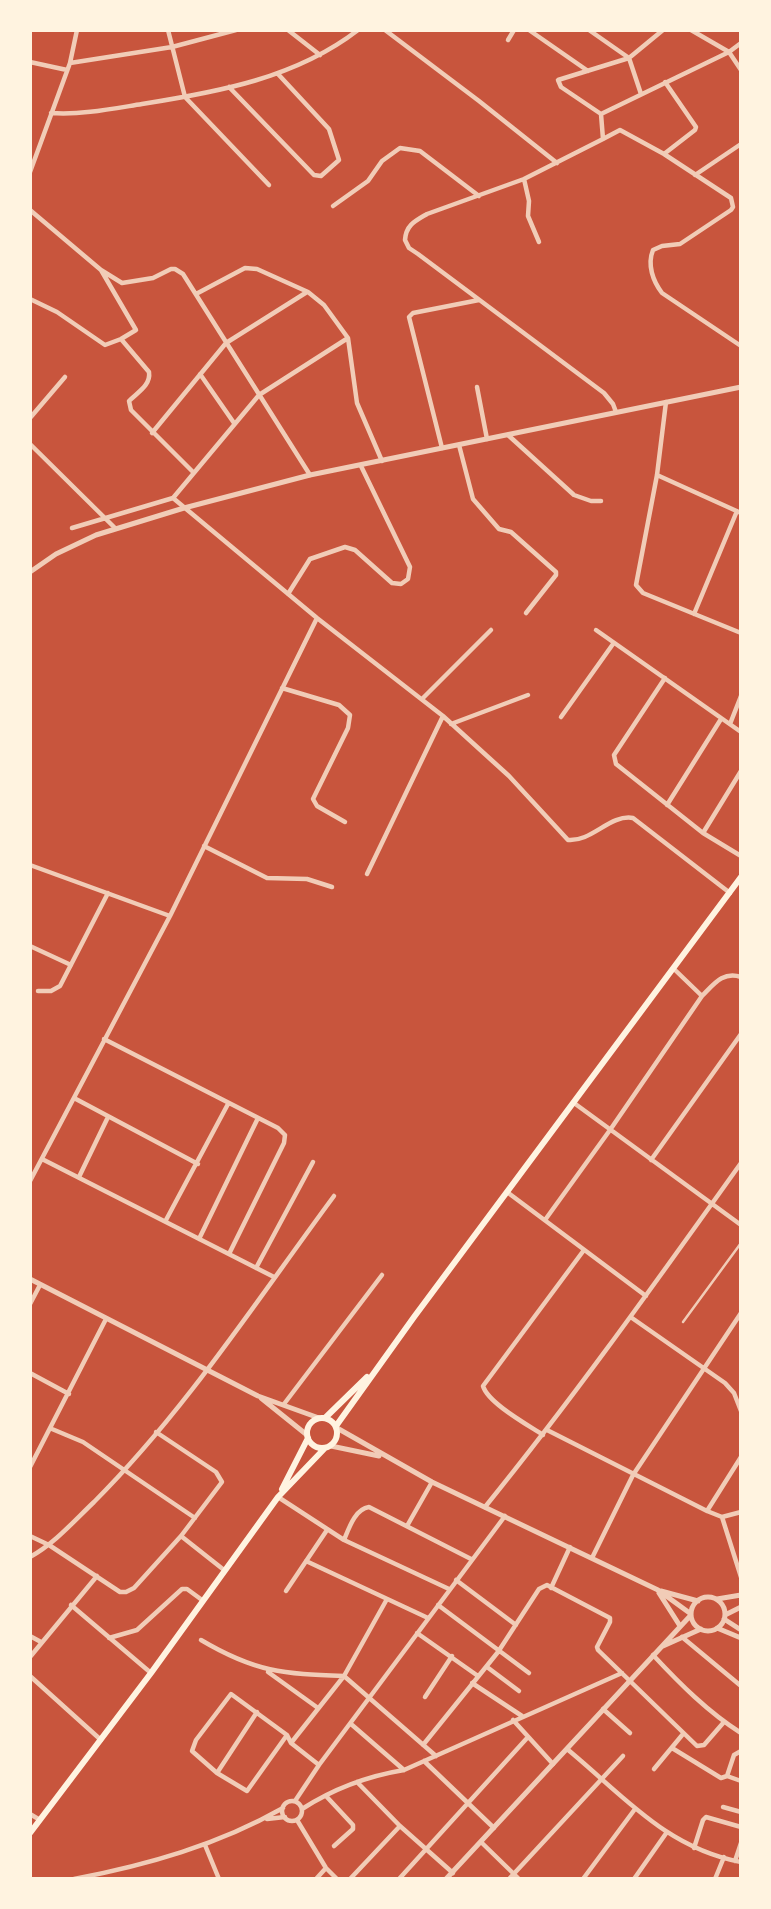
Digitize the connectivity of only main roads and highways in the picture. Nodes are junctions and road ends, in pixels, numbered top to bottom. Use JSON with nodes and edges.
{"nodes":[{"id":1,"x":741,"y":877,"type":"edge"},
{"id":2,"x":376,"y":1368,"type":"junction"},
{"id":3,"x":322,"y":1418,"type":"junction"},
{"id":4,"x":336,"y":1427,"type":"junction"},
{"id":5,"x":308,"y":1437,"type":"junction"},
{"id":6,"x":328,"y":1447,"type":"junction"},
{"id":7,"x":278,"y":1497,"type":"junction"},
{"id":8,"x":30,"y":1833,"type":"edge"}],
"edges":[{"from":1,"to":2,"type":"main road"},
{"from":2,"to":3,"type":"main road"},
{"from":2,"to":4,"type":"main road"},
{"from":3,"to":4,"type":"main road"},
{"from":3,"to":5,"type":"main road"},
{"from":4,"to":6,"type":"main road"},
{"from":5,"to":6,"type":"main road"},
{"from":5,"to":7,"type":"main road"},
{"from":6,"to":7,"type":"main road"},
{"from":7,"to":8,"type":"main road"}]}
